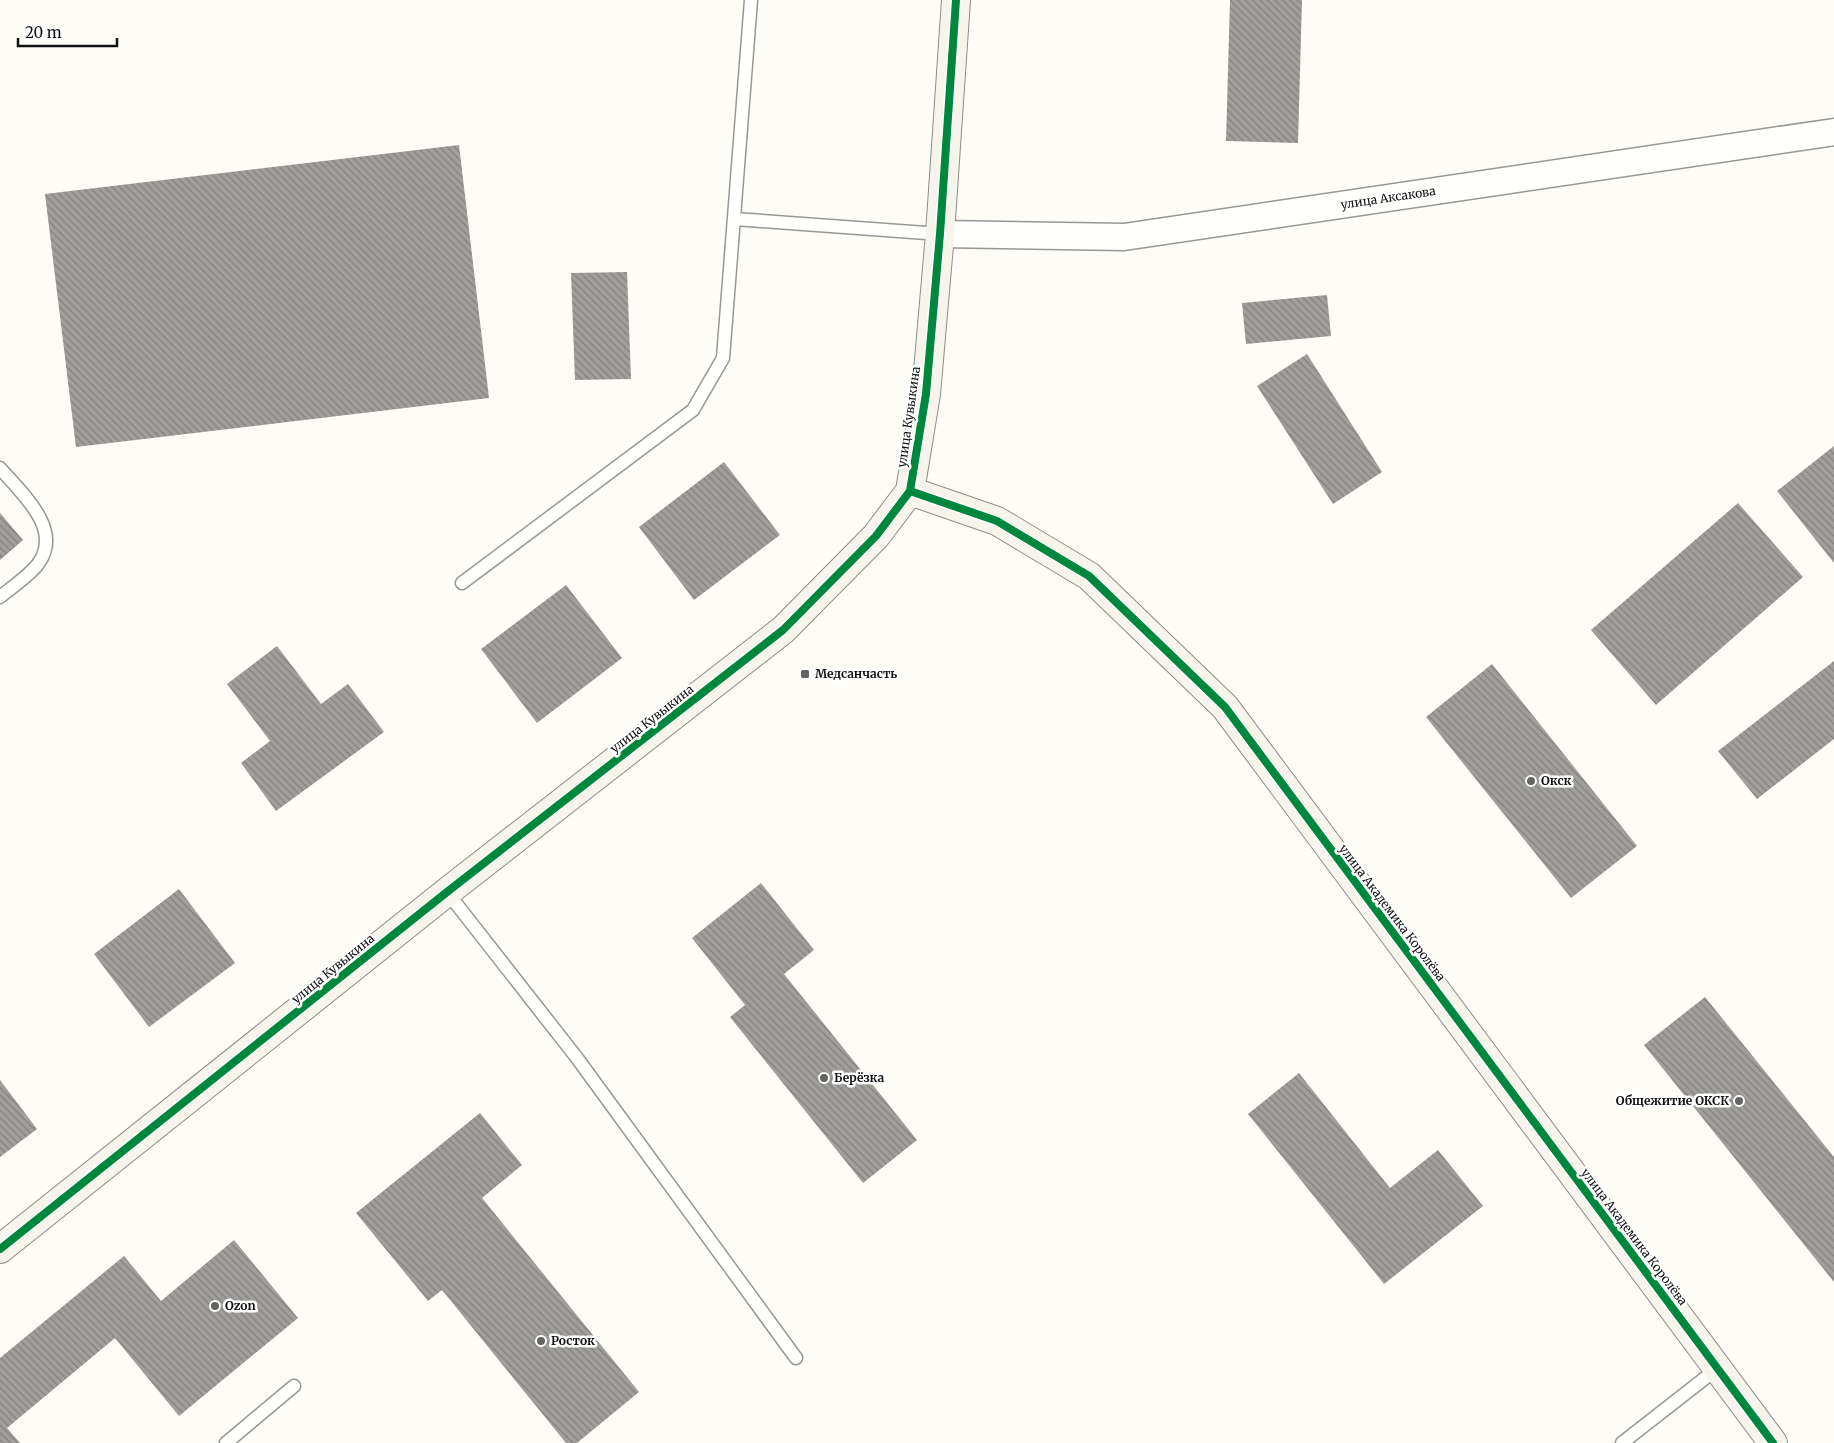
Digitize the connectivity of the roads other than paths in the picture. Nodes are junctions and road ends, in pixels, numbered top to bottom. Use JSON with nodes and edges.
{"nodes":[{"id":1,"x":751,"y":0,"type":"edge"},
{"id":2,"x":956,"y":0,"type":"edge"},
{"id":3,"x":1834,"y":132,"type":"edge"},
{"id":4,"x":735,"y":220,"type":"junction"},
{"id":5,"x":940,"y":234,"type":"junction"},
{"id":6,"x":0,"y":468,"type":"edge"},
{"id":7,"x":910,"y":491,"type":"junction"},
{"id":8,"x":462,"y":583,"type":"dead end"},
{"id":9,"x":0,"y":598,"type":"edge"},
{"id":10,"x":448,"y":892,"type":"junction"},
{"id":11,"x":0,"y":1249,"type":"edge"},
{"id":12,"x":796,"y":1358,"type":"dead end"},
{"id":13,"x":1718,"y":1368,"type":"junction"},
{"id":14,"x":294,"y":1386,"type":"dead end"},
{"id":15,"x":226,"y":1443,"type":"edge"},
{"id":16,"x":1622,"y":1443,"type":"edge"},
{"id":17,"x":1773,"y":1443,"type":"edge"}],
"edges":[{"from":1,"to":4,"type":"lane"},
{"from":2,"to":5,"type":"street","name":"улица Кувыкина"},
{"from":3,"to":5,"type":"street","name":"улица Аксакова"},
{"from":4,"to":5,"type":"lane"},
{"from":4,"to":8,"type":"lane"},
{"from":5,"to":7,"type":"street","name":"улица Кувыкина"},
{"from":6,"to":9,"type":"lane"},
{"from":7,"to":10,"type":"street","name":"улица Кувыкина"},
{"from":7,"to":13,"type":"street","name":"улица Академика Королёва"},
{"from":10,"to":11,"type":"street","name":"улица Кувыкина"},
{"from":10,"to":12,"type":"lane"},
{"from":13,"to":16,"type":"lane"},
{"from":13,"to":17,"type":"street","name":"улица Академика Королёва"},
{"from":14,"to":15,"type":"lane"}]}
